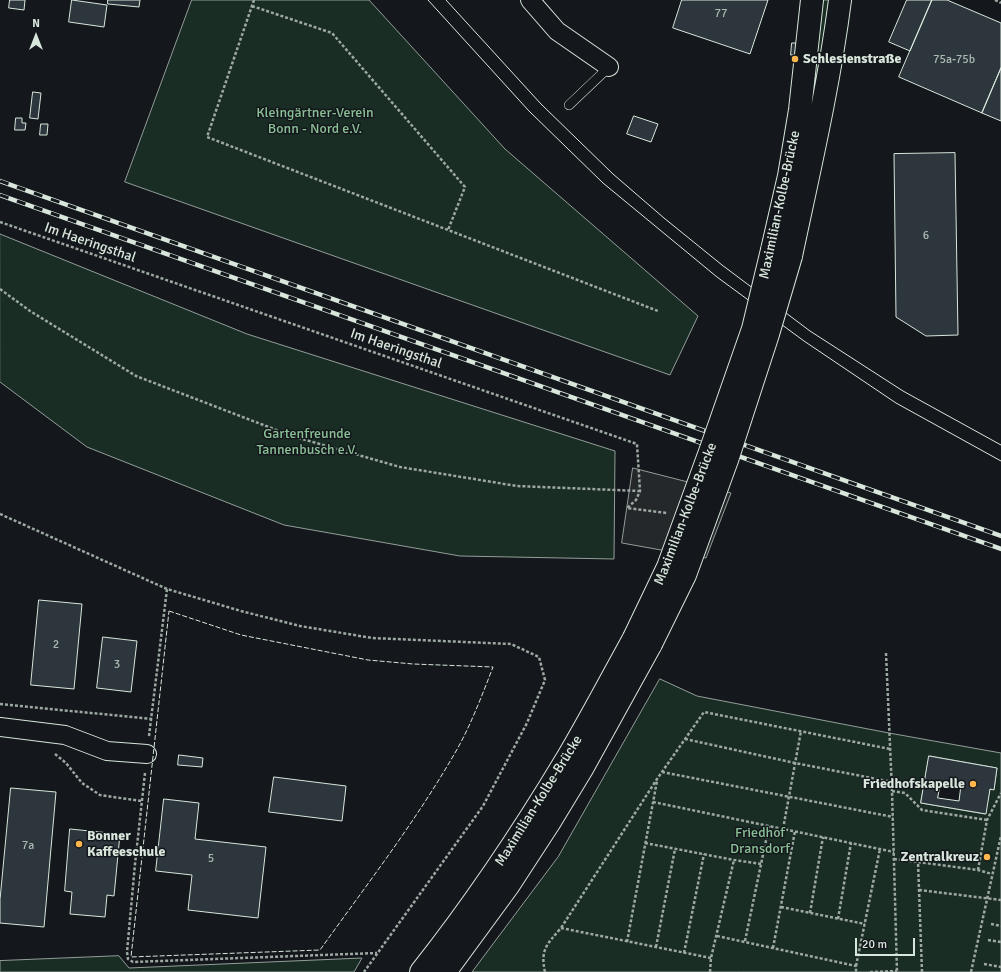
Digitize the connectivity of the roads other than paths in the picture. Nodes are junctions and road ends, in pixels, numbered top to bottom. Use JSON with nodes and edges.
{"nodes":[{"id":1,"x":530,"y":0,"type":"edge"},
{"id":2,"x":812,"y":0,"type":"edge"},
{"id":3,"x":840,"y":0,"type":"edge"},
{"id":4,"x":609,"y":67,"type":"joint"},
{"id":5,"x":569,"y":105,"type":"dead end"},
{"id":6,"x":781,"y":253,"type":"junction"},
{"id":7,"x":642,"y":641,"type":"junction"},
{"id":8,"x":0,"y":727,"type":"edge"},
{"id":9,"x":147,"y":754,"type":"road end"},
{"id":10,"x":421,"y":972,"type":"edge"},
{"id":11,"x":445,"y":972,"type":"edge"}],
"edges":[{"from":1,"to":4,"type":"street"},
{"from":2,"to":6,"type":"street","name":"Maximilian-Kolbe-Brücke"},
{"from":3,"to":6,"type":"street","name":"Maximilian-Kolbe-Brücke"},
{"from":4,"to":5,"type":"lane"},
{"from":6,"to":7,"type":"street","name":"Maximilian-Kolbe-Brücke","bridge":true},
{"from":7,"to":10,"type":"street","name":"Maximilian-Kolbe-Brücke"},
{"from":7,"to":11,"type":"street","name":"Maximilian-Kolbe-Brücke"},
{"from":8,"to":9,"type":"street"}]}
